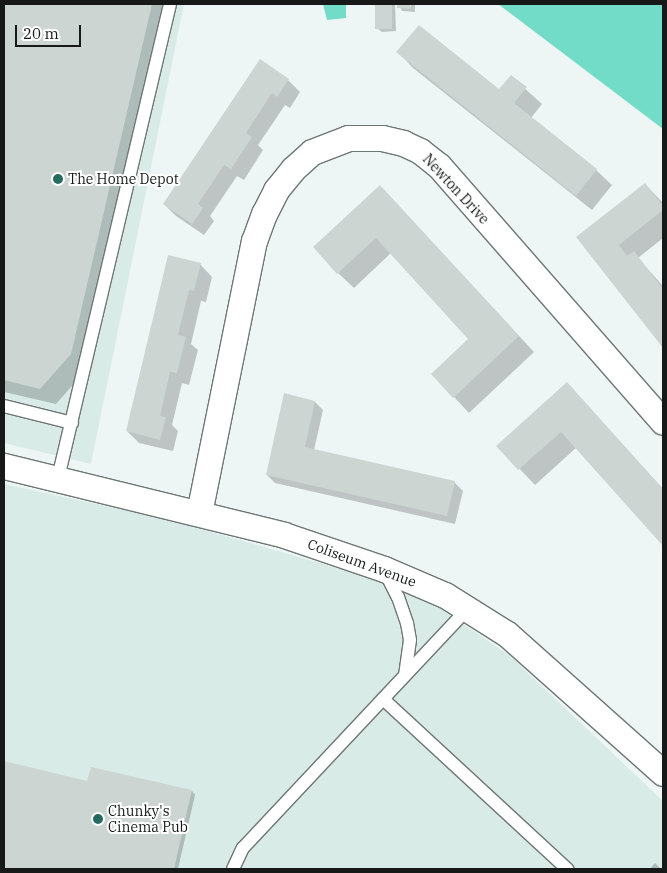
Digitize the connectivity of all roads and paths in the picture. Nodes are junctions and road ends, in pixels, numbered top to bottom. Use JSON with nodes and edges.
{"nodes":[{"id":1,"x":170,"y":4,"type":"edge"},
{"id":2,"x":4,"y":406,"type":"edge"},
{"id":3,"x":663,"y":422,"type":"edge"},
{"id":4,"x":72,"y":423,"type":"junction"},
{"id":5,"x":4,"y":466,"type":"edge"},
{"id":6,"x":58,"y":478,"type":"junction"},
{"id":7,"x":199,"y":513,"type":"junction"},
{"id":8,"x":384,"y":569,"type":"junction"},
{"id":9,"x":468,"y":608,"type":"junction"},
{"id":10,"x":406,"y":674,"type":"junction"},
{"id":11,"x":383,"y":699,"type":"junction"},
{"id":12,"x":663,"y":773,"type":"edge"},
{"id":13,"x":233,"y":869,"type":"edge"},
{"id":14,"x":567,"y":869,"type":"edge"}],
"edges":[{"from":1,"to":4,"type":"lane"},
{"from":2,"to":4,"type":"lane"},
{"from":3,"to":7,"type":"street","name":"Newton Drive"},
{"from":4,"to":6,"type":"lane"},
{"from":5,"to":6,"type":"street","name":"Coliseum Avenue"},
{"from":6,"to":7,"type":"street","name":"Coliseum Avenue"},
{"from":7,"to":8,"type":"street","name":"Coliseum Avenue"},
{"from":8,"to":9,"type":"street","name":"Coliseum Avenue"},
{"from":8,"to":10,"type":"lane"},
{"from":9,"to":10,"type":"lane"},
{"from":9,"to":12,"type":"street","name":"Coliseum Avenue"},
{"from":10,"to":11,"type":"lane"},
{"from":11,"to":13,"type":"lane"},
{"from":11,"to":14,"type":"lane"}]}
